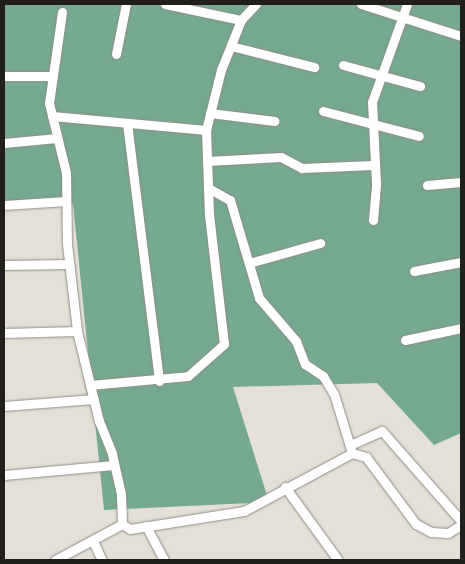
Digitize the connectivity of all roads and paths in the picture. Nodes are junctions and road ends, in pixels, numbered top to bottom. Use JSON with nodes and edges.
{"nodes":[{"id":1,"x":126,"y":4,"type":"edge"},
{"id":2,"x":165,"y":4,"type":"edge"},
{"id":3,"x":256,"y":4,"type":"edge"},
{"id":4,"x":361,"y":4,"type":"edge"},
{"id":5,"x":407,"y":4,"type":"edge"},
{"id":6,"x":62,"y":12,"type":"dead end"},
{"id":7,"x":401,"y":16,"type":"junction"},
{"id":8,"x":241,"y":20,"type":"junction"},
{"id":9,"x":461,"y":36,"type":"edge"},
{"id":10,"x":230,"y":46,"type":"junction"},
{"id":11,"x":116,"y":54,"type":"dead end"},
{"id":12,"x":343,"y":65,"type":"dead end"},
{"id":13,"x":314,"y":67,"type":"dead end"},
{"id":14,"x":380,"y":75,"type":"junction"},
{"id":15,"x":4,"y":76,"type":"edge"},
{"id":16,"x":51,"y":76,"type":"junction"},
{"id":17,"x":420,"y":86,"type":"dead end"},
{"id":18,"x":323,"y":111,"type":"dead end"},
{"id":19,"x":210,"y":113,"type":"junction"},
{"id":20,"x":52,"y":116,"type":"junction"},
{"id":21,"x":276,"y":121,"type":"dead end"},
{"id":22,"x":128,"y":123,"type":"junction"},
{"id":23,"x":372,"y":123,"type":"junction"},
{"id":24,"x":206,"y":130,"type":"junction"},
{"id":25,"x":419,"y":136,"type":"dead end"},
{"id":26,"x":57,"y":138,"type":"junction"},
{"id":27,"x":4,"y":143,"type":"edge"},
{"id":28,"x":207,"y":161,"type":"junction"},
{"id":29,"x":373,"y":165,"type":"junction"},
{"id":30,"x":461,"y":182,"type":"edge"},
{"id":31,"x":427,"y":185,"type":"dead end"},
{"id":32,"x":208,"y":188,"type":"junction"},
{"id":33,"x":66,"y":201,"type":"junction"},
{"id":34,"x":4,"y":204,"type":"edge"},
{"id":35,"x":373,"y":220,"type":"dead end"},
{"id":36,"x":320,"y":243,"type":"dead end"},
{"id":37,"x":461,"y":262,"type":"edge"},
{"id":38,"x":249,"y":263,"type":"junction"},
{"id":39,"x":69,"y":264,"type":"junction"},
{"id":40,"x":4,"y":265,"type":"edge"},
{"id":41,"x":414,"y":272,"type":"dead end"},
{"id":42,"x":461,"y":328,"type":"edge"},
{"id":43,"x":77,"y":331,"type":"junction"},
{"id":44,"x":4,"y":333,"type":"edge"},
{"id":45,"x":405,"y":340,"type":"dead end"},
{"id":46,"x":159,"y":381,"type":"junction"},
{"id":47,"x":90,"y":385,"type":"junction"},
{"id":48,"x":94,"y":399,"type":"junction"},
{"id":49,"x":4,"y":406,"type":"edge"},
{"id":50,"x":351,"y":449,"type":"junction"},
{"id":51,"x":114,"y":465,"type":"junction"},
{"id":52,"x":4,"y":475,"type":"edge"},
{"id":53,"x":286,"y":487,"type":"junction"},
{"id":54,"x":461,"y":521,"type":"edge"},
{"id":55,"x":122,"y":524,"type":"junction"},
{"id":56,"x":146,"y":526,"type":"junction"},
{"id":57,"x":461,"y":526,"type":"edge"},
{"id":58,"x":93,"y":541,"type":"junction"},
{"id":59,"x":55,"y":560,"type":"edge"},
{"id":60,"x":102,"y":560,"type":"edge"},
{"id":61,"x":164,"y":560,"type":"edge"},
{"id":62,"x":338,"y":560,"type":"edge"}],
"edges":[{"from":1,"to":11,"type":"street"},
{"from":2,"to":8,"type":"street"},
{"from":3,"to":8,"type":"street"},
{"from":4,"to":7,"type":"street"},
{"from":5,"to":7,"type":"street"},
{"from":6,"to":16,"type":"street"},
{"from":7,"to":9,"type":"street"},
{"from":7,"to":14,"type":"street"},
{"from":8,"to":10,"type":"street"},
{"from":10,"to":13,"type":"street"},
{"from":10,"to":19,"type":"street"},
{"from":12,"to":14,"type":"street"},
{"from":14,"to":17,"type":"street"},
{"from":14,"to":23,"type":"street"},
{"from":15,"to":16,"type":"street"},
{"from":16,"to":20,"type":"street"},
{"from":18,"to":23,"type":"street"},
{"from":19,"to":21,"type":"street"},
{"from":19,"to":24,"type":"street"},
{"from":20,"to":22,"type":"street"},
{"from":20,"to":26,"type":"street"},
{"from":22,"to":24,"type":"street"},
{"from":22,"to":46,"type":"street"},
{"from":23,"to":25,"type":"street"},
{"from":23,"to":29,"type":"street"},
{"from":24,"to":28,"type":"street"},
{"from":26,"to":27,"type":"street"},
{"from":26,"to":33,"type":"street"},
{"from":28,"to":29,"type":"street"},
{"from":28,"to":32,"type":"street"},
{"from":29,"to":35,"type":"street"},
{"from":30,"to":31,"type":"street"},
{"from":32,"to":38,"type":"street"},
{"from":32,"to":46,"type":"street"},
{"from":33,"to":34,"type":"street"},
{"from":33,"to":39,"type":"street"},
{"from":36,"to":38,"type":"street"},
{"from":37,"to":41,"type":"street"},
{"from":38,"to":50,"type":"street"},
{"from":39,"to":40,"type":"street"},
{"from":39,"to":43,"type":"street"},
{"from":42,"to":45,"type":"street"},
{"from":43,"to":44,"type":"street"},
{"from":43,"to":47,"type":"street"},
{"from":46,"to":47,"type":"street"},
{"from":47,"to":48,"type":"street"},
{"from":48,"to":49,"type":"street"},
{"from":48,"to":51,"type":"street"},
{"from":50,"to":53,"type":"street"},
{"from":50,"to":54,"type":"street"},
{"from":50,"to":57,"type":"street"},
{"from":51,"to":52,"type":"street"},
{"from":51,"to":55,"type":"street"},
{"from":53,"to":56,"type":"street"},
{"from":53,"to":62,"type":"street"},
{"from":55,"to":56,"type":"street"},
{"from":55,"to":58,"type":"street"},
{"from":56,"to":61,"type":"street"},
{"from":58,"to":59,"type":"street"},
{"from":58,"to":60,"type":"street"}]}
